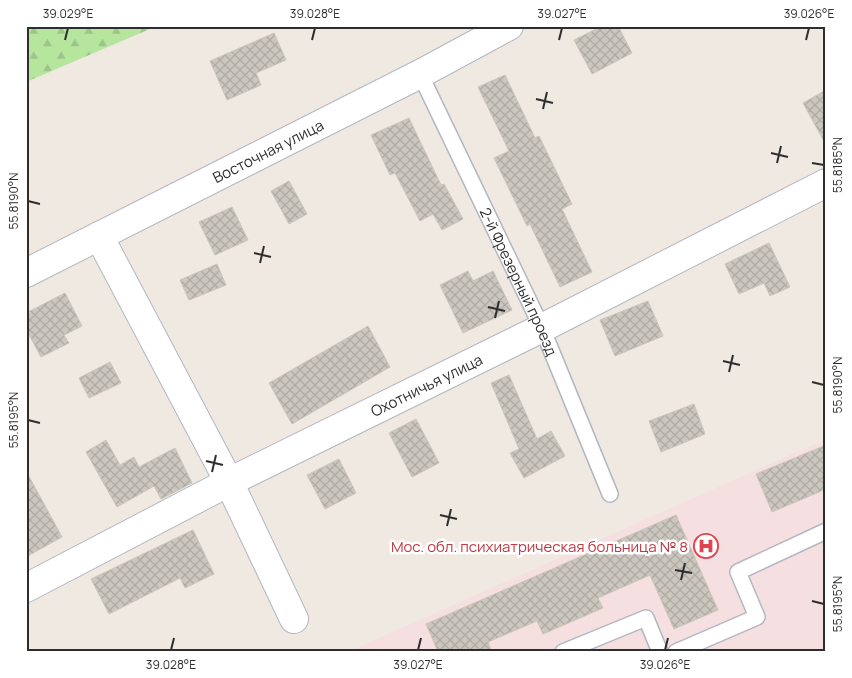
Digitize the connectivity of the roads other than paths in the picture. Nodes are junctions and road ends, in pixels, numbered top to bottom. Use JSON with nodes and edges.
{"nodes":[{"id":1,"x":509,"y":26,"type":"edge"},
{"id":2,"x":420,"y":74,"type":"junction"},
{"id":3,"x":826,"y":183,"type":"edge"},
{"id":4,"x":99,"y":236,"type":"junction"},
{"id":5,"x":26,"y":273,"type":"edge"},
{"id":6,"x":542,"y":328,"type":"junction"},
{"id":7,"x":229,"y":482,"type":"junction"},
{"id":8,"x":610,"y":494,"type":"dead end"},
{"id":9,"x":826,"y":531,"type":"edge"},
{"id":10,"x":26,"y":588,"type":"edge"},
{"id":11,"x":294,"y":619,"type":"dead end"},
{"id":12,"x":563,"y":652,"type":"edge"},
{"id":13,"x":660,"y":652,"type":"edge"},
{"id":14,"x":676,"y":652,"type":"edge"}],
"edges":[{"from":1,"to":2,"type":"street","name":"Восточная улица"},
{"from":2,"to":4,"type":"street","name":"Восточная улица"},
{"from":2,"to":6,"type":"lane","name":"2-й Фрезерный проезд"},
{"from":3,"to":6,"type":"street","name":"Охотничья улица"},
{"from":4,"to":5,"type":"street","name":"Восточная улица"},
{"from":4,"to":7,"type":"street"},
{"from":6,"to":7,"type":"street","name":"Охотничья улица"},
{"from":6,"to":8,"type":"lane","name":"2-й Фрезерный проезд"},
{"from":7,"to":10,"type":"street","name":"Охотничья улица"},
{"from":7,"to":11,"type":"street"},
{"from":9,"to":14,"type":"lane"},
{"from":12,"to":13,"type":"lane"}]}
